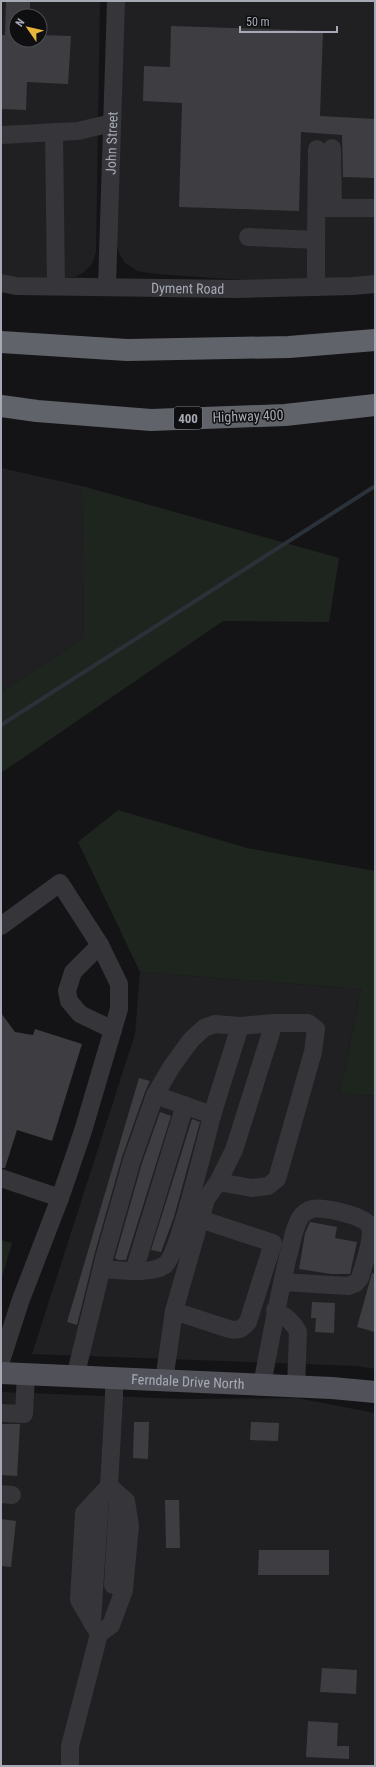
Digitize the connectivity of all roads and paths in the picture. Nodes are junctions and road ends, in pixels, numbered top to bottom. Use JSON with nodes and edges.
{"nodes":[{"id":1,"x":116,"y":1,"type":"edge"},
{"id":2,"x":112,"y":123,"type":"junction"},
{"id":3,"x":54,"y":132,"type":"junction"},
{"id":4,"x":1,"y":135,"type":"edge"},
{"id":5,"x":325,"y":149,"type":"dead end"},
{"id":6,"x":324,"y":208,"type":"junction"},
{"id":7,"x":375,"y":208,"type":"edge"},
{"id":8,"x":248,"y":237,"type":"dead end"},
{"id":9,"x":316,"y":240,"type":"junction"},
{"id":10,"x":1,"y":284,"type":"edge"},
{"id":11,"x":375,"y":284,"type":"edge"},
{"id":12,"x":56,"y":286,"type":"junction"},
{"id":13,"x":107,"y":286,"type":"junction"},
{"id":14,"x":316,"y":287,"type":"junction"},
{"id":15,"x":375,"y":340,"type":"edge"},
{"id":16,"x":1,"y":342,"type":"edge"},
{"id":17,"x":375,"y":405,"type":"edge"},
{"id":18,"x":1,"y":406,"type":"edge"},
{"id":19,"x":1,"y":926,"type":"edge"},
{"id":20,"x":100,"y":945,"type":"junction"},
{"id":21,"x":274,"y":1023,"type":"junction"},
{"id":22,"x":240,"y":1026,"type":"junction"},
{"id":23,"x":113,"y":1030,"type":"junction"},
{"id":24,"x":155,"y":1095,"type":"junction"},
{"id":25,"x":185,"y":1105,"type":"junction"},
{"id":26,"x":212,"y":1115,"type":"junction"},
{"id":27,"x":1,"y":1178,"type":"edge"},
{"id":28,"x":218,"y":1182,"type":"junction"},
{"id":29,"x":60,"y":1198,"type":"junction"},
{"id":30,"x":200,"y":1219,"type":"junction"},
{"id":31,"x":102,"y":1269,"type":"junction"},
{"id":32,"x":134,"y":1271,"type":"junction"},
{"id":33,"x":282,"y":1282,"type":"junction"},
{"id":34,"x":275,"y":1310,"type":"junction"},
{"id":35,"x":174,"y":1311,"type":"junction"},
{"id":36,"x":1,"y":1361,"type":"edge"},
{"id":37,"x":1,"y":1373,"type":"edge"},
{"id":38,"x":26,"y":1374,"type":"junction"},
{"id":39,"x":75,"y":1377,"type":"junction"},
{"id":40,"x":114,"y":1378,"type":"junction"},
{"id":41,"x":164,"y":1381,"type":"junction"},
{"id":42,"x":262,"y":1385,"type":"junction"},
{"id":43,"x":296,"y":1386,"type":"junction"},
{"id":44,"x":375,"y":1392,"type":"edge"},
{"id":45,"x":1,"y":1413,"type":"edge"},
{"id":46,"x":109,"y":1492,"type":"junction"},
{"id":47,"x":101,"y":1627,"type":"junction"},
{"id":48,"x":70,"y":1766,"type":"edge"}],
"edges":[{"from":1,"to":2,"type":"street","name":"John Street"},
{"from":2,"to":3,"type":"street"},
{"from":2,"to":13,"type":"street","name":"John Street"},
{"from":3,"to":4,"type":"street"},
{"from":3,"to":12,"type":"street"},
{"from":5,"to":6,"type":"street"},
{"from":6,"to":7,"type":"street"},
{"from":6,"to":9,"type":"street"},
{"from":8,"to":9,"type":"street"},
{"from":9,"to":14,"type":"street"},
{"from":10,"to":12,"type":"street","name":"Dyment Road"},
{"from":11,"to":14,"type":"street","name":"Dyment Road"},
{"from":12,"to":13,"type":"street","name":"Dyment Road"},
{"from":13,"to":14,"type":"street","name":"Dyment Road"},
{"from":15,"to":16,"type":"highway"},
{"from":17,"to":18,"type":"highway","name":"Highway 400","number":"400"},
{"from":19,"to":20,"type":"street"},
{"from":20,"to":23,"type":"street"},
{"from":20,"to":23,"type":"street"},
{"from":21,"to":22,"type":"street"},
{"from":21,"to":28,"type":"street"},
{"from":21,"to":28,"type":"street"},
{"from":22,"to":24,"type":"street"},
{"from":22,"to":26,"type":"street"},
{"from":23,"to":29,"type":"street"},
{"from":24,"to":25,"type":"street"},
{"from":24,"to":31,"type":"street"},
{"from":25,"to":26,"type":"street"},
{"from":25,"to":32,"type":"street"},
{"from":26,"to":32,"type":"street"},
{"from":27,"to":29,"type":"street"},
{"from":28,"to":30,"type":"street"},
{"from":29,"to":36,"type":"street"},
{"from":30,"to":35,"type":"street"},
{"from":30,"to":35,"type":"street"},
{"from":31,"to":32,"type":"street"},
{"from":31,"to":39,"type":"street"},
{"from":33,"to":33,"type":"street"},
{"from":33,"to":34,"type":"street"},
{"from":34,"to":42,"type":"street"},
{"from":34,"to":43,"type":"street"},
{"from":35,"to":41,"type":"street"},
{"from":37,"to":38,"type":"main road","name":"Ferndale Drive North"},
{"from":38,"to":39,"type":"main road","name":"Ferndale Drive North"},
{"from":38,"to":45,"type":"street"},
{"from":39,"to":40,"type":"main road","name":"Ferndale Drive North"},
{"from":40,"to":41,"type":"main road","name":"Ferndale Drive North"},
{"from":40,"to":46,"type":"street"},
{"from":41,"to":42,"type":"main road","name":"Ferndale Drive North"},
{"from":42,"to":43,"type":"main road","name":"Ferndale Drive North"},
{"from":43,"to":44,"type":"main road","name":"Ferndale Drive North"},
{"from":46,"to":47,"type":"street"},
{"from":46,"to":47,"type":"street"},
{"from":47,"to":48,"type":"street"}]}
